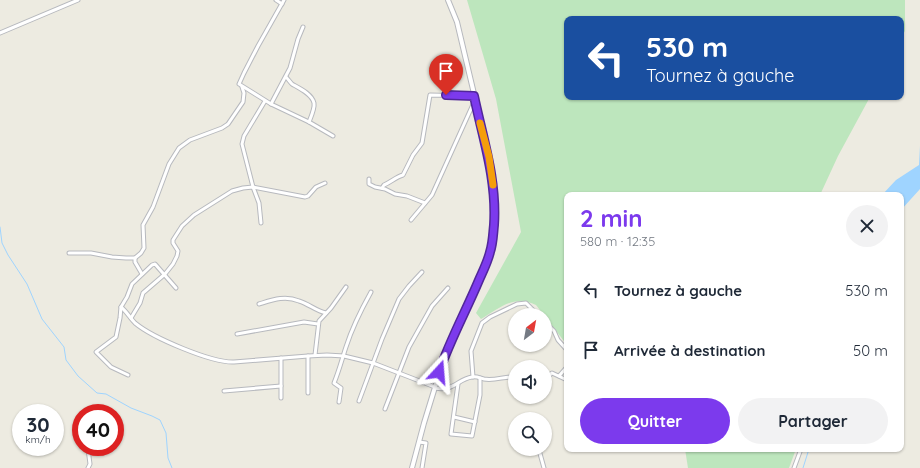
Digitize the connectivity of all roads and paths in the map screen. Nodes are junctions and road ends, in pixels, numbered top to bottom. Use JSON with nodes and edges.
{"nodes":[{"id":1,"x":78,"y":0,"type":"edge"},
{"id":2,"x":276,"y":0,"type":"edge"},
{"id":3,"x":448,"y":0,"type":"edge"},
{"id":4,"x":283,"y":2,"type":"edge"},
{"id":5,"x":303,"y":27,"type":"dead end"},
{"id":6,"x":0,"y":33,"type":"edge"},
{"id":7,"x":286,"y":77,"type":"junction"},
{"id":8,"x":242,"y":87,"type":"junction"},
{"id":9,"x":474,"y":98,"type":"junction"},
{"id":10,"x":265,"y":101,"type":"junction"},
{"id":11,"x":271,"y":104,"type":"junction"},
{"id":12,"x":310,"y":122,"type":"junction"},
{"id":13,"x":333,"y":136,"type":"dead end"},
{"id":14,"x":369,"y":179,"type":"dead end"},
{"id":15,"x":325,"y":183,"type":"dead end"},
{"id":16,"x":253,"y":187,"type":"junction"},
{"id":17,"x":382,"y":188,"type":"junction"},
{"id":18,"x":425,"y":204,"type":"junction"},
{"id":19,"x":411,"y":220,"type":"dead end"},
{"id":20,"x":261,"y":223,"type":"dead end"},
{"id":21,"x":69,"y":253,"type":"dead end"},
{"id":22,"x":135,"y":258,"type":"junction"},
{"id":23,"x":422,"y":272,"type":"dead end"},
{"id":24,"x":142,"y":274,"type":"junction"},
{"id":25,"x":165,"y":274,"type":"junction"},
{"id":26,"x":346,"y":287,"type":"dead end"},
{"id":27,"x":176,"y":288,"type":"dead end"},
{"id":28,"x":448,"y":288,"type":"dead end"},
{"id":29,"x":371,"y":292,"type":"dead end"},
{"id":30,"x":258,"y":304,"type":"dead end"},
{"id":31,"x":121,"y":307,"type":"junction"},
{"id":32,"x":508,"y":308,"type":"edge"},
{"id":33,"x":509,"y":308,"type":"edge"},
{"id":34,"x":531,"y":308,"type":"edge"},
{"id":35,"x":326,"y":313,"type":"junction"},
{"id":36,"x":131,"y":318,"type":"junction"},
{"id":37,"x":318,"y":324,"type":"junction"},
{"id":38,"x":552,"y":329,"type":"edge"},
{"id":39,"x":237,"y":334,"type":"dead end"},
{"id":40,"x":564,"y":347,"type":"edge"},
{"id":41,"x":315,"y":355,"type":"junction"},
{"id":42,"x":308,"y":356,"type":"junction"},
{"id":43,"x":344,"y":356,"type":"junction"},
{"id":44,"x":281,"y":358,"type":"junction"},
{"id":45,"x":373,"y":363,"type":"junction"},
{"id":46,"x":564,"y":370,"type":"edge"},
{"id":47,"x":552,"y":373,"type":"edge"},
{"id":48,"x":400,"y":374,"type":"junction"},
{"id":49,"x":128,"y":375,"type":"dead end"},
{"id":50,"x":473,"y":376,"type":"junction"},
{"id":51,"x":508,"y":376,"type":"edge"},
{"id":52,"x":559,"y":376,"type":"junction"},
{"id":53,"x":480,"y":378,"type":"junction"},
{"id":54,"x":564,"y":378,"type":"edge"},
{"id":55,"x":458,"y":384,"type":"junction"},
{"id":56,"x":281,"y":386,"type":"junction"},
{"id":57,"x":435,"y":388,"type":"junction"},
{"id":58,"x":224,"y":391,"type":"dead end"},
{"id":59,"x":308,"y":393,"type":"dead end"},
{"id":60,"x":281,"y":398,"type":"dead end"},
{"id":61,"x":359,"y":401,"type":"dead end"},
{"id":62,"x":339,"y":402,"type":"dead end"},
{"id":63,"x":385,"y":409,"type":"dead end"},
{"id":64,"x":454,"y":417,"type":"junction"},
{"id":65,"x":475,"y":422,"type":"junction"},
{"id":66,"x":419,"y":442,"type":"junction"},
{"id":67,"x":800,"y":452,"type":"edge"},
{"id":68,"x":89,"y":456,"type":"edge"},
{"id":69,"x":541,"y":456,"type":"edge"},
{"id":70,"x":422,"y":467,"type":"edge"},
{"id":71,"x":88,"y":468,"type":"edge"},
{"id":72,"x":412,"y":468,"type":"edge"},
{"id":73,"x":426,"y":468,"type":"edge"},
{"id":74,"x":544,"y":468,"type":"edge"},
{"id":75,"x":794,"y":468,"type":"edge"}],
"edges":[{"from":1,"to":6,"type":"street"},
{"from":2,"to":4,"type":"street"},
{"from":3,"to":9,"type":"street"},
{"from":4,"to":8,"type":"street"},
{"from":5,"to":7,"type":"street"},
{"from":7,"to":11,"type":"street"},
{"from":7,"to":12,"type":"street"},
{"from":8,"to":10,"type":"street"},
{"from":8,"to":22,"type":"street"},
{"from":9,"to":17,"type":"street"},
{"from":9,"to":18,"type":"street"},
{"from":9,"to":57,"type":"street"},
{"from":10,"to":11,"type":"street"},
{"from":10,"to":16,"type":"street"},
{"from":11,"to":12,"type":"street"},
{"from":12,"to":13,"type":"street"},
{"from":14,"to":17,"type":"street"},
{"from":15,"to":16,"type":"street"},
{"from":16,"to":20,"type":"street"},
{"from":16,"to":25,"type":"street"},
{"from":17,"to":18,"type":"street"},
{"from":18,"to":19,"type":"street"},
{"from":21,"to":22,"type":"street"},
{"from":22,"to":24,"type":"street"},
{"from":23,"to":45,"type":"street"},
{"from":24,"to":25,"type":"street"},
{"from":24,"to":31,"type":"street"},
{"from":25,"to":27,"type":"street"},
{"from":25,"to":36,"type":"street"},
{"from":26,"to":35,"type":"street"},
{"from":28,"to":48,"type":"street"},
{"from":29,"to":43,"type":"street"},
{"from":30,"to":35,"type":"street"},
{"from":31,"to":36,"type":"street"},
{"from":31,"to":49,"type":"street"},
{"from":32,"to":50,"type":"street"},
{"from":33,"to":34,"type":"street"},
{"from":35,"to":37,"type":"street"},
{"from":36,"to":44,"type":"street"},
{"from":37,"to":39,"type":"street"},
{"from":37,"to":41,"type":"street"},
{"from":38,"to":40,"type":"street"},
{"from":41,"to":42,"type":"street"},
{"from":41,"to":43,"type":"street"},
{"from":42,"to":44,"type":"street"},
{"from":42,"to":59,"type":"street"},
{"from":43,"to":45,"type":"street"},
{"from":43,"to":62,"type":"street"},
{"from":44,"to":56,"type":"street"},
{"from":45,"to":48,"type":"street"},
{"from":45,"to":61,"type":"street"},
{"from":46,"to":52,"type":"street"},
{"from":47,"to":52,"type":"street"},
{"from":48,"to":57,"type":"street"},
{"from":48,"to":63,"type":"street"},
{"from":50,"to":53,"type":"street"},
{"from":50,"to":55,"type":"street"},
{"from":51,"to":53,"type":"street"},
{"from":52,"to":54,"type":"street"},
{"from":53,"to":65,"type":"street"},
{"from":55,"to":57,"type":"street"},
{"from":55,"to":64,"type":"street"},
{"from":56,"to":58,"type":"street"},
{"from":56,"to":60,"type":"street"},
{"from":57,"to":66,"type":"street"},
{"from":64,"to":65,"type":"street"},
{"from":64,"to":65,"type":"street"},
{"from":66,"to":70,"type":"street"},
{"from":66,"to":72,"type":"street"},
{"from":67,"to":75,"type":"street"},
{"from":68,"to":71,"type":"street"},
{"from":69,"to":74,"type":"street"},
{"from":70,"to":73,"type":"street"}]}
